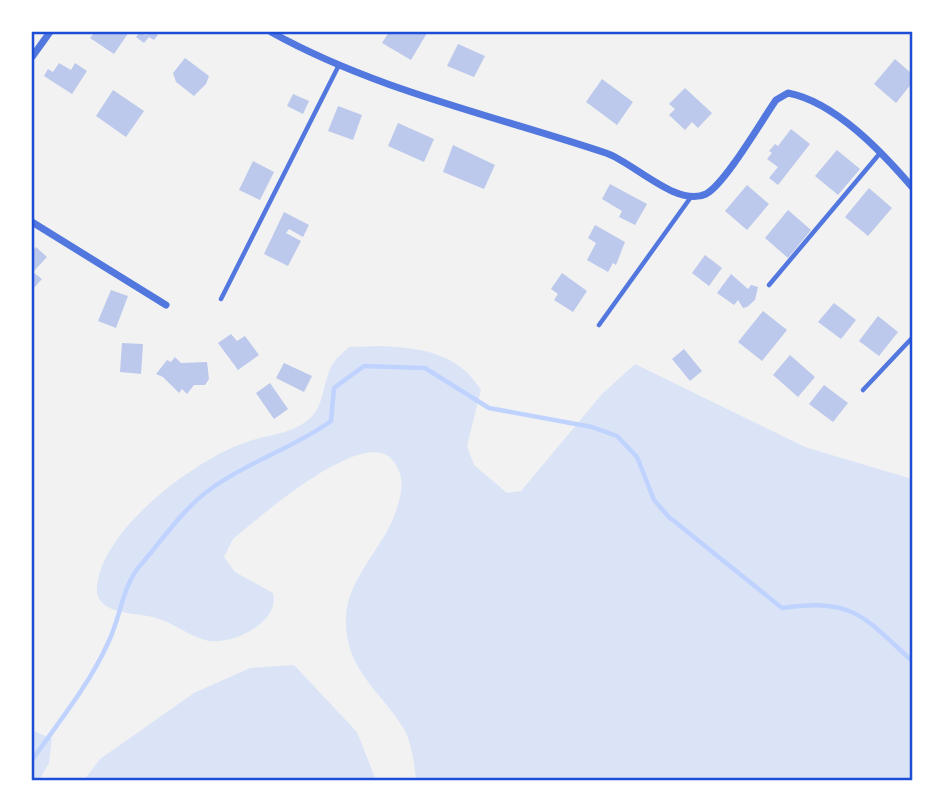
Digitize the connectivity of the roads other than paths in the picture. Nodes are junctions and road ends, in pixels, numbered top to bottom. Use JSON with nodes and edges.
{"nodes":[{"id":1,"x":50,"y":32,"type":"edge"},
{"id":2,"x":271,"y":32,"type":"edge"},
{"id":3,"x":32,"y":57,"type":"edge"},
{"id":4,"x":338,"y":67,"type":"junction"},
{"id":5,"x":881,"y":152,"type":"junction"},
{"id":6,"x":912,"y":187,"type":"edge"},
{"id":7,"x":691,"y":197,"type":"junction"},
{"id":8,"x":32,"y":222,"type":"edge"},
{"id":9,"x":769,"y":285,"type":"dead end"},
{"id":10,"x":221,"y":299,"type":"dead end"},
{"id":11,"x":166,"y":305,"type":"dead end"},
{"id":12,"x":599,"y":325,"type":"dead end"},
{"id":13,"x":912,"y":338,"type":"edge"},
{"id":14,"x":863,"y":390,"type":"dead end"}],
"edges":[{"from":1,"to":3,"type":"street"},
{"from":2,"to":4,"type":"street"},
{"from":4,"to":7,"type":"street"},
{"from":4,"to":10,"type":"lane"},
{"from":5,"to":6,"type":"street"},
{"from":5,"to":7,"type":"street"},
{"from":5,"to":9,"type":"lane"},
{"from":7,"to":12,"type":"lane"},
{"from":8,"to":11,"type":"street"},
{"from":13,"to":14,"type":"lane"}]}
